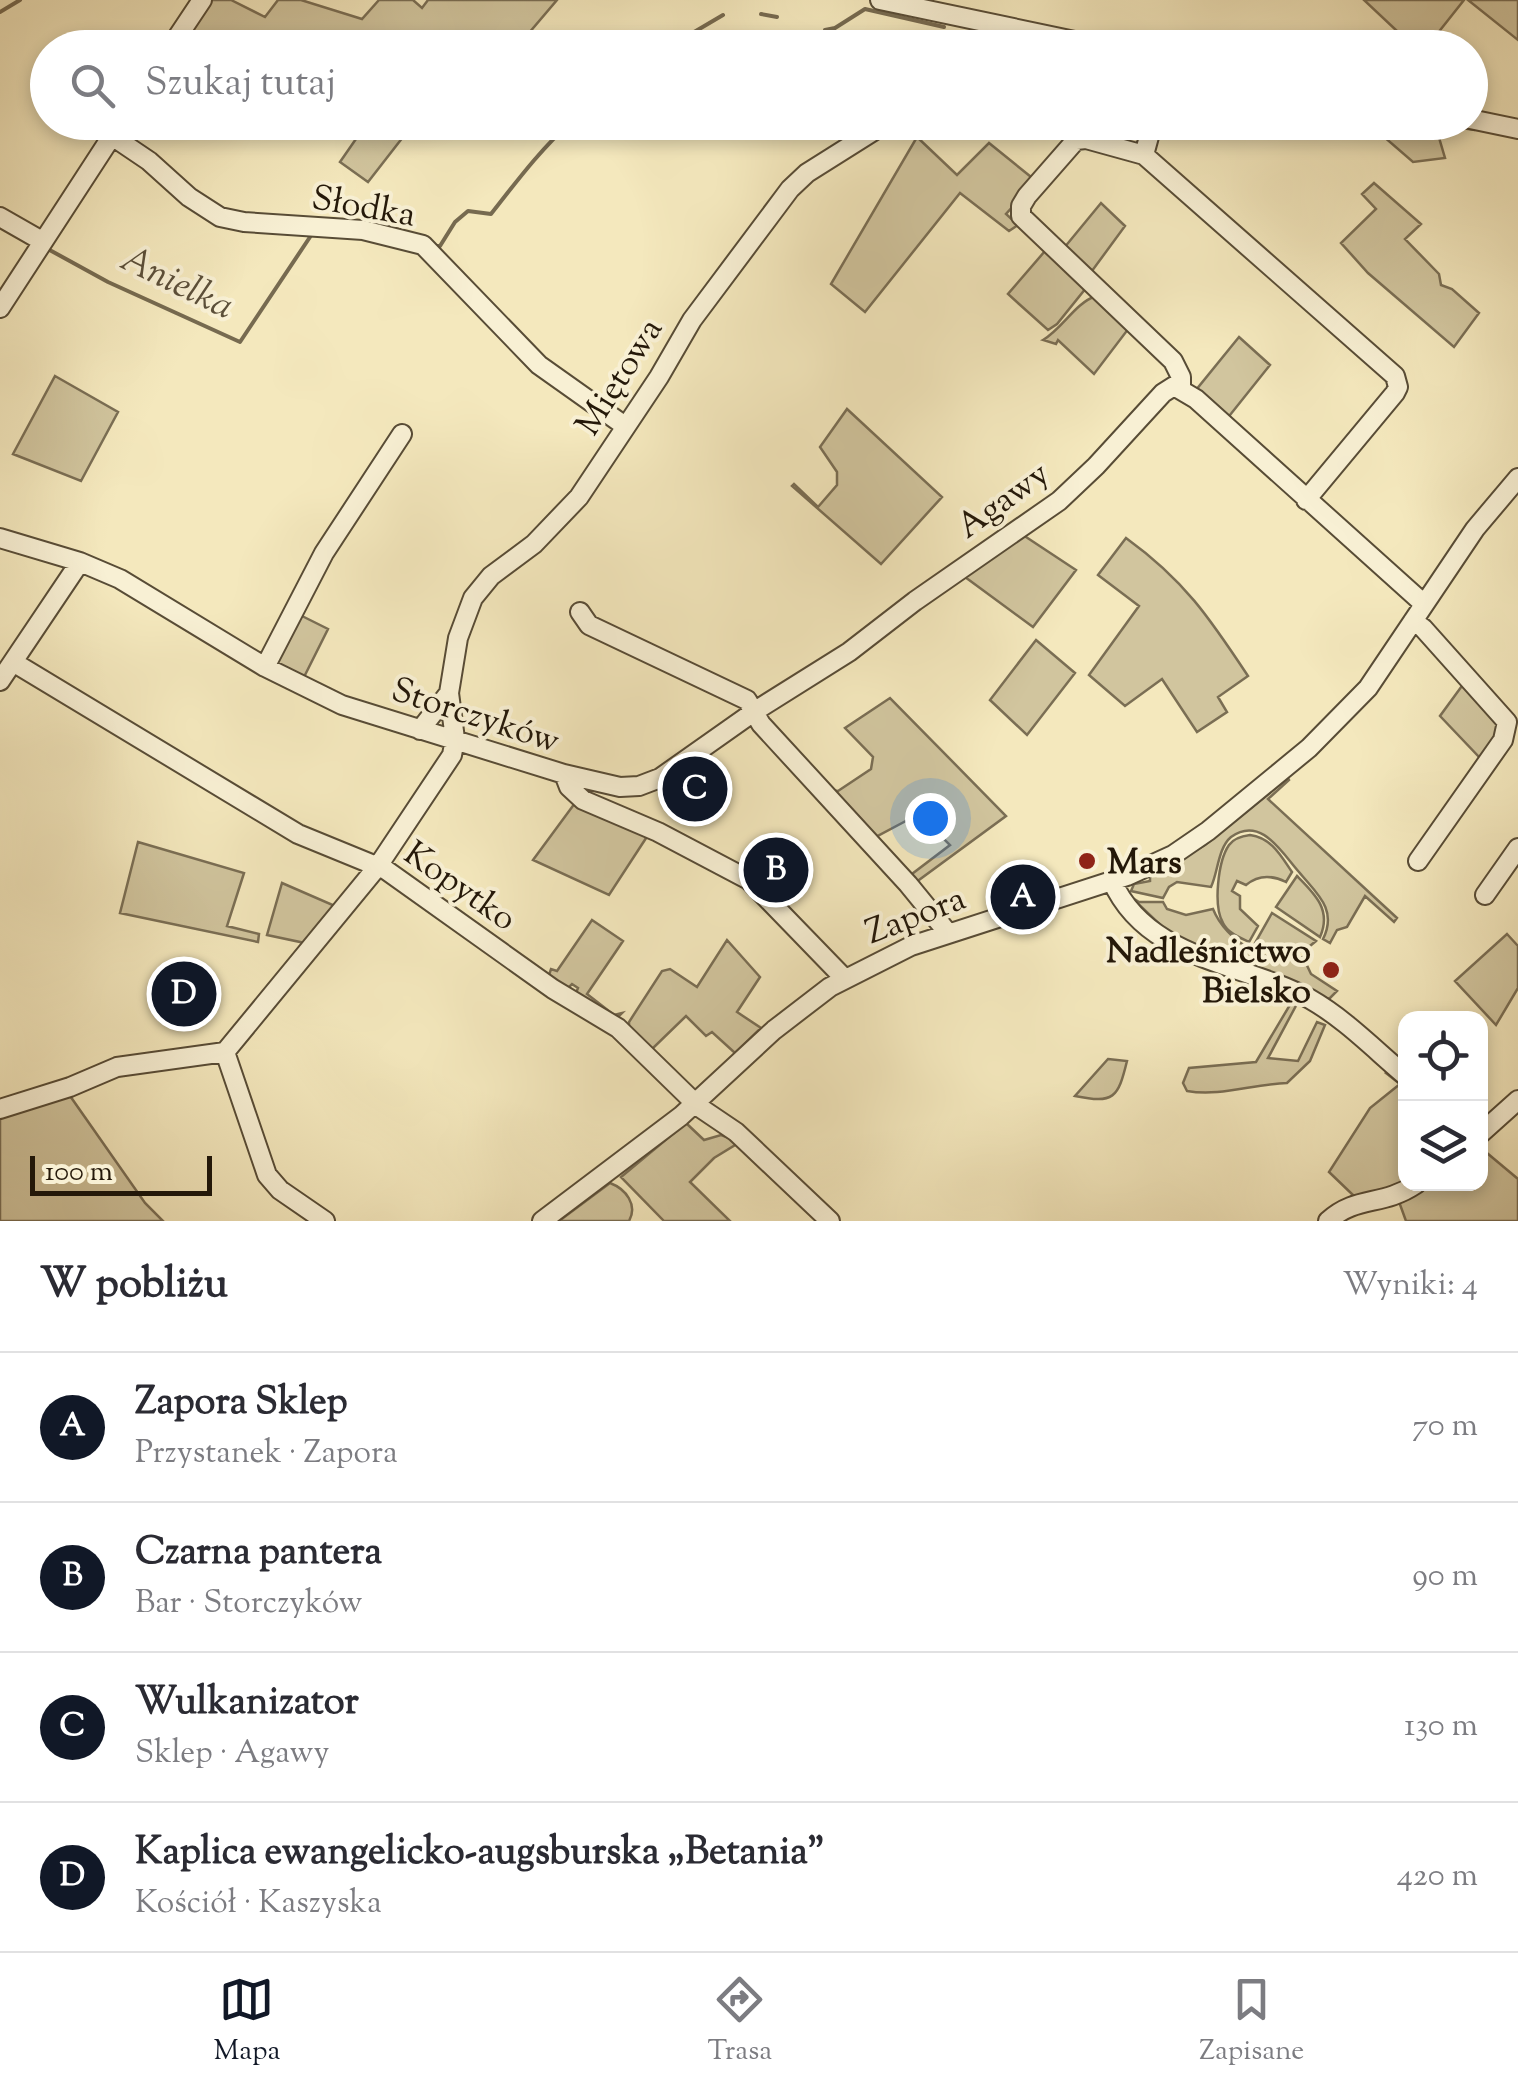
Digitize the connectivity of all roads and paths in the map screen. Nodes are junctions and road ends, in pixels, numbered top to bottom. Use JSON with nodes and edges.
{"nodes":[{"id":1,"x":202,"y":0,"type":"edge"},
{"id":2,"x":880,"y":0,"type":"edge"},
{"id":3,"x":992,"y":24,"type":"junction"},
{"id":4,"x":182,"y":30,"type":"edge"},
{"id":5,"x":990,"y":30,"type":"edge"},
{"id":6,"x":1021,"y":30,"type":"edge"},
{"id":7,"x":1488,"y":123,"type":"edge"},
{"id":8,"x":1518,"y":129,"type":"edge"},
{"id":9,"x":109,"y":140,"type":"edge"},
{"id":10,"x":128,"y":140,"type":"edge"},
{"id":11,"x":859,"y":140,"type":"edge"},
{"id":12,"x":1076,"y":140,"type":"edge"},
{"id":13,"x":1093,"y":140,"type":"edge"},
{"id":14,"x":1148,"y":140,"type":"edge"},
{"id":15,"x":1144,"y":155,"type":"junction"},
{"id":16,"x":0,"y":216,"type":"edge"},
{"id":17,"x":42,"y":240,"type":"junction"},
{"id":18,"x":0,"y":306,"type":"edge"},
{"id":19,"x":1181,"y":387,"type":"junction"},
{"id":20,"x":625,"y":426,"type":"junction"},
{"id":21,"x":402,"y":434,"type":"dead end"},
{"id":22,"x":1518,"y":478,"type":"edge"},
{"id":23,"x":1306,"y":500,"type":"junction"},
{"id":24,"x":0,"y":538,"type":"edge"},
{"id":25,"x":80,"y":562,"type":"junction"},
{"id":26,"x":1424,"y":604,"type":"junction"},
{"id":27,"x":580,"y":612,"type":"dead end"},
{"id":28,"x":1413,"y":621,"type":"junction"},
{"id":29,"x":13,"y":662,"type":"junction"},
{"id":30,"x":265,"y":667,"type":"junction"},
{"id":31,"x":0,"y":681,"type":"edge"},
{"id":32,"x":449,"y":693,"type":"junction"},
{"id":33,"x":756,"y":712,"type":"junction"},
{"id":34,"x":420,"y":730,"type":"junction"},
{"id":35,"x":455,"y":739,"type":"junction"},
{"id":36,"x":564,"y":774,"type":"junction"},
{"id":37,"x":1518,"y":848,"type":"edge"},
{"id":38,"x":1418,"y":861,"type":"dead end"},
{"id":39,"x":378,"y":866,"type":"junction"},
{"id":40,"x":1112,"y":881,"type":"junction"},
{"id":41,"x":1486,"y":894,"type":"dead end"},
{"id":42,"x":948,"y":933,"type":"junction"},
{"id":43,"x":844,"y":979,"type":"junction"},
{"id":44,"x":226,"y":1052,"type":"junction"},
{"id":45,"x":1398,"y":1070,"type":"edge"},
{"id":46,"x":1518,"y":1100,"type":"edge"},
{"id":47,"x":695,"y":1104,"type":"junction"},
{"id":48,"x":0,"y":1109,"type":"edge"},
{"id":49,"x":1488,"y":1127,"type":"edge"},
{"id":50,"x":1403,"y":1191,"type":"edge"},
{"id":51,"x":325,"y":1221,"type":"edge"},
{"id":52,"x":542,"y":1221,"type":"edge"},
{"id":53,"x":830,"y":1221,"type":"edge"},
{"id":54,"x":1328,"y":1221,"type":"edge"}],
"edges":[{"from":1,"to":4,"type":"street"},
{"from":2,"to":3,"type":"street"},
{"from":3,"to":5,"type":"street"},
{"from":3,"to":6,"type":"street"},
{"from":7,"to":8,"type":"street"},
{"from":9,"to":17,"type":"street"},
{"from":10,"to":20,"type":"street","name":"Słodka"},
{"from":11,"to":20,"type":"street","name":"Miętowa"},
{"from":12,"to":19,"type":"street"},
{"from":13,"to":15,"type":"street"},
{"from":14,"to":15,"type":"street"},
{"from":15,"to":23,"type":"street"},
{"from":16,"to":17,"type":"street"},
{"from":17,"to":18,"type":"street"},
{"from":19,"to":23,"type":"street"},
{"from":19,"to":33,"type":"street","name":"Agawy"},
{"from":20,"to":32,"type":"street","name":"Miętowa"},
{"from":21,"to":30,"type":"street"},
{"from":22,"to":26,"type":"street","name":"Zapora"},
{"from":23,"to":26,"type":"street"},
{"from":24,"to":25,"type":"street","name":"Storczyków"},
{"from":25,"to":29,"type":"street"},
{"from":25,"to":30,"type":"street","name":"Storczyków"},
{"from":26,"to":28,"type":"street","name":"Zapora"},
{"from":27,"to":33,"type":"street"},
{"from":28,"to":38,"type":"street"},
{"from":28,"to":40,"type":"street","name":"Zapora"},
{"from":29,"to":31,"type":"street"},
{"from":29,"to":39,"type":"street","name":"Kopytko"},
{"from":30,"to":34,"type":"street","name":"Storczyków"},
{"from":32,"to":34,"type":"street","name":"Miętowa"},
{"from":32,"to":35,"type":"street","name":"Miętowa"},
{"from":33,"to":36,"type":"street","name":"Agawy"},
{"from":33,"to":42,"type":"street"},
{"from":34,"to":35,"type":"street","name":"Storczyków"},
{"from":35,"to":36,"type":"street","name":"Storczyków"},
{"from":35,"to":39,"type":"street"},
{"from":36,"to":43,"type":"street","name":"Storczyków"},
{"from":37,"to":41,"type":"street"},
{"from":39,"to":44,"type":"street"},
{"from":39,"to":47,"type":"street","name":"Kopytko"},
{"from":40,"to":42,"type":"street","name":"Zapora"},
{"from":40,"to":45,"type":"street"},
{"from":42,"to":43,"type":"street","name":"Zapora"},
{"from":43,"to":47,"type":"street","name":"Zapora"},
{"from":44,"to":48,"type":"street"},
{"from":44,"to":51,"type":"street"},
{"from":46,"to":49,"type":"street"},
{"from":47,"to":52,"type":"street","name":"Zapora"},
{"from":47,"to":53,"type":"street","name":"Kopytko"},
{"from":50,"to":54,"type":"street"}]}
